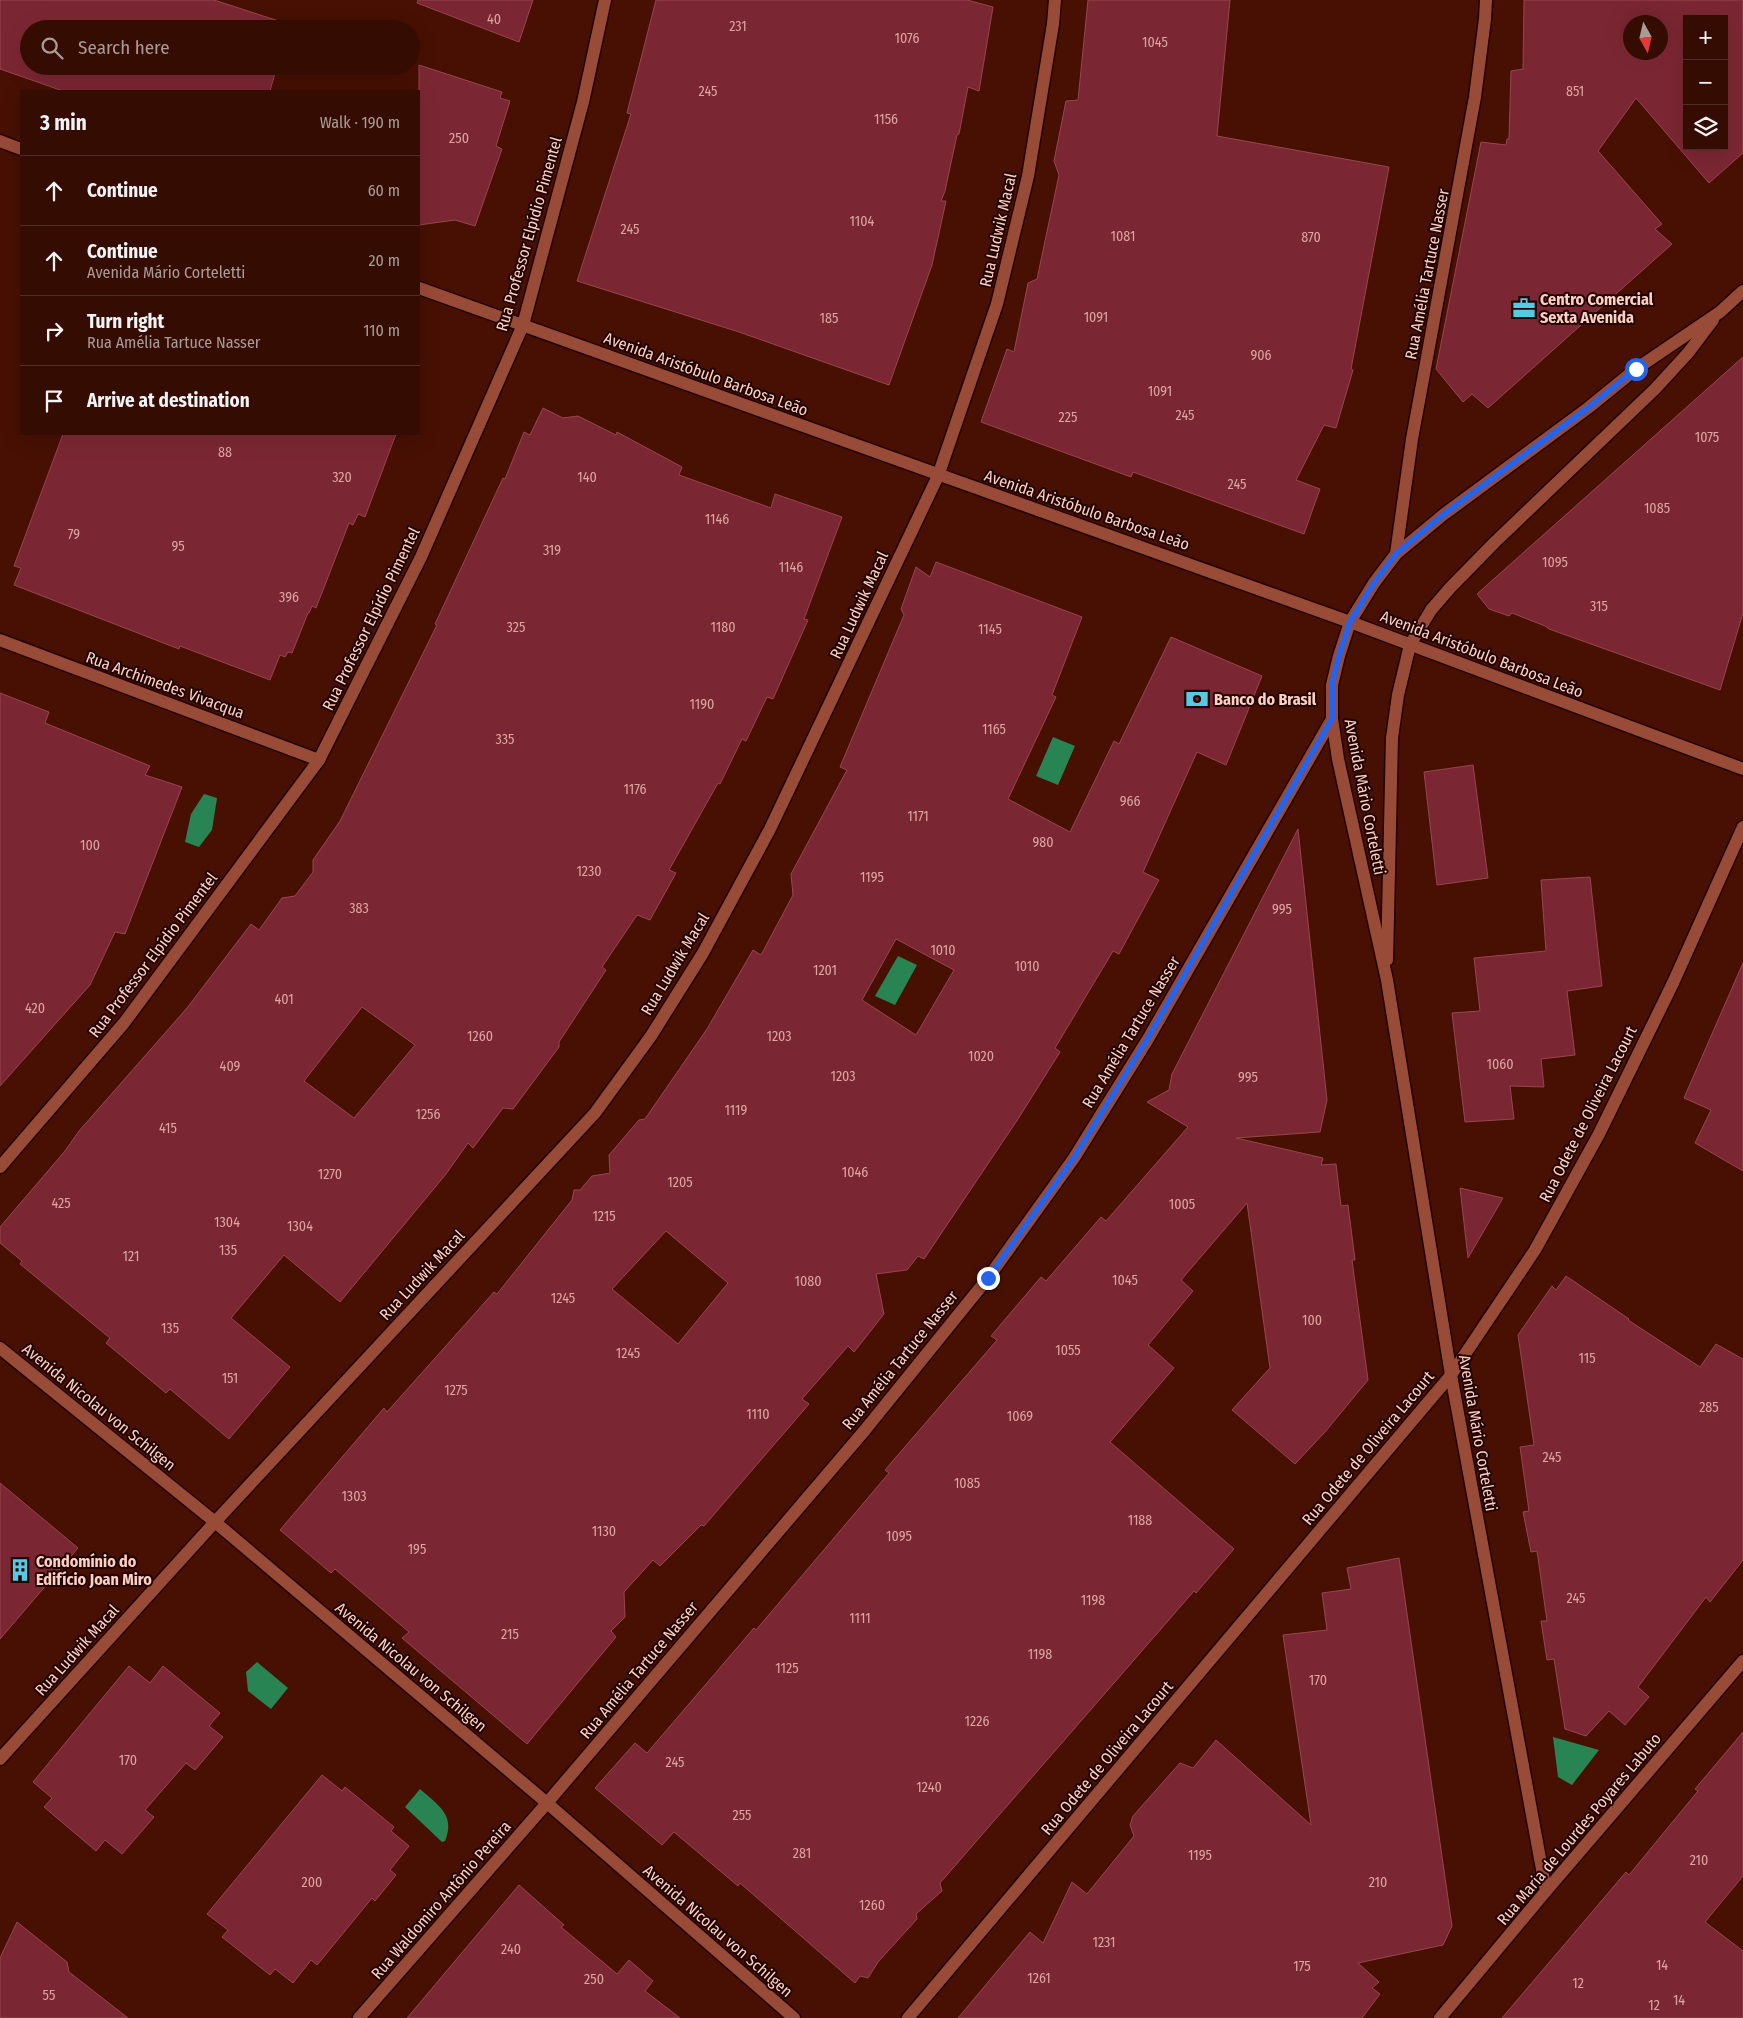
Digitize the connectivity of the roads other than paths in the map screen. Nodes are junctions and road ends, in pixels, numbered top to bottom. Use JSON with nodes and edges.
{"nodes":[{"id":1,"x":605,"y":0,"type":"edge"},
{"id":2,"x":1055,"y":0,"type":"edge"},
{"id":3,"x":1486,"y":0,"type":"edge"},
{"id":4,"x":0,"y":141,"type":"edge"},
{"id":5,"x":20,"y":149,"type":"edge"},
{"id":6,"x":420,"y":288,"type":"edge"},
{"id":7,"x":1743,"y":291,"type":"edge"},
{"id":8,"x":1720,"y":312,"type":"junction"},
{"id":9,"x":523,"y":325,"type":"junction"},
{"id":10,"x":938,"y":476,"type":"junction"},
{"id":11,"x":1396,"y":554,"type":"junction"},
{"id":12,"x":1350,"y":622,"type":"junction"},
{"id":13,"x":0,"y":640,"type":"edge"},
{"id":14,"x":1410,"y":645,"type":"junction"},
{"id":15,"x":1332,"y":719,"type":"junction"},
{"id":16,"x":319,"y":760,"type":"junction"},
{"id":17,"x":1743,"y":769,"type":"edge"},
{"id":18,"x":1743,"y":827,"type":"edge"},
{"id":19,"x":1387,"y":980,"type":"junction"},
{"id":20,"x":0,"y":1167,"type":"edge"},
{"id":21,"x":0,"y":1348,"type":"edge"},
{"id":22,"x":1451,"y":1376,"type":"junction"},
{"id":23,"x":215,"y":1522,"type":"junction"},
{"id":24,"x":1743,"y":1661,"type":"edge"},
{"id":25,"x":1739,"y":1676,"type":"edge"},
{"id":26,"x":0,"y":1759,"type":"edge"},
{"id":27,"x":547,"y":1803,"type":"junction"},
{"id":28,"x":1546,"y":1891,"type":"junction"},
{"id":29,"x":359,"y":2018,"type":"edge"},
{"id":30,"x":794,"y":2018,"type":"edge"},
{"id":31,"x":908,"y":2018,"type":"edge"},
{"id":32,"x":1440,"y":2018,"type":"edge"}],
"edges":[{"from":1,"to":9,"type":"street","name":"Rua Professor Elpídio Pimentel"},
{"from":2,"to":10,"type":"street","name":"Rua Ludwik Macal"},
{"from":3,"to":11,"type":"street","name":"Rua Amélia Tartuce Nasser"},
{"from":4,"to":5,"type":"street"},
{"from":6,"to":9,"type":"street","name":"Avenida Aristóbulo Barbosa Leão"},
{"from":7,"to":8,"type":"street"},
{"from":8,"to":11,"type":"street","name":"Avenida Mário Corteletti"},
{"from":8,"to":14,"type":"street","name":"Avenida Mário Corteletti"},
{"from":9,"to":10,"type":"street","name":"Avenida Aristóbulo Barbosa Leão"},
{"from":9,"to":16,"type":"street","name":"Rua Professor Elpídio Pimentel"},
{"from":10,"to":12,"type":"street","name":"Avenida Aristóbulo Barbosa Leão"},
{"from":10,"to":23,"type":"street","name":"Rua Ludwik Macal"},
{"from":11,"to":12,"type":"street","name":"Avenida Mário Corteletti"},
{"from":12,"to":14,"type":"street","name":"Avenida Aristóbulo Barbosa Leão"},
{"from":12,"to":15,"type":"street","name":"Avenida Mário Corteletti"},
{"from":13,"to":16,"type":"street","name":"Rua Archimedes Vivacqua"},
{"from":14,"to":17,"type":"street","name":"Avenida Aristóbulo Barbosa Leão"},
{"from":14,"to":19,"type":"street","name":"Avenida Mário Corteletti"},
{"from":15,"to":19,"type":"street","name":"Avenida Mário Corteletti"},
{"from":15,"to":27,"type":"street","name":"Rua Amélia Tartuce Nasser"},
{"from":16,"to":20,"type":"street","name":"Rua Professor Elpídio Pimentel"},
{"from":18,"to":22,"type":"street","name":"Rua Odete de Oliveira Lacourt"},
{"from":19,"to":22,"type":"street","name":"Avenida Mário Corteletti"},
{"from":21,"to":23,"type":"street","name":"Avenida Nicolau von Schilgen"},
{"from":22,"to":28,"type":"street","name":"Avenida Mário Corteletti"},
{"from":22,"to":31,"type":"street","name":"Rua Odete de Oliveira Lacourt"},
{"from":23,"to":26,"type":"street","name":"Rua Ludwik Macal"},
{"from":23,"to":27,"type":"street","name":"Avenida Nicolau von Schilgen"},
{"from":24,"to":25,"type":"street","name":"Rua Maria de Lourdes Poyares Labuto"},
{"from":25,"to":28,"type":"street","name":"Rua Maria de Lourdes Poyares Labuto"},
{"from":27,"to":29,"type":"street","name":"Rua Waldomiro Antônio Pereira"},
{"from":27,"to":30,"type":"street","name":"Avenida Nicolau von Schilgen"},
{"from":28,"to":32,"type":"street","name":"Rua Maria de Lourdes Poyares Labuto"}]}
